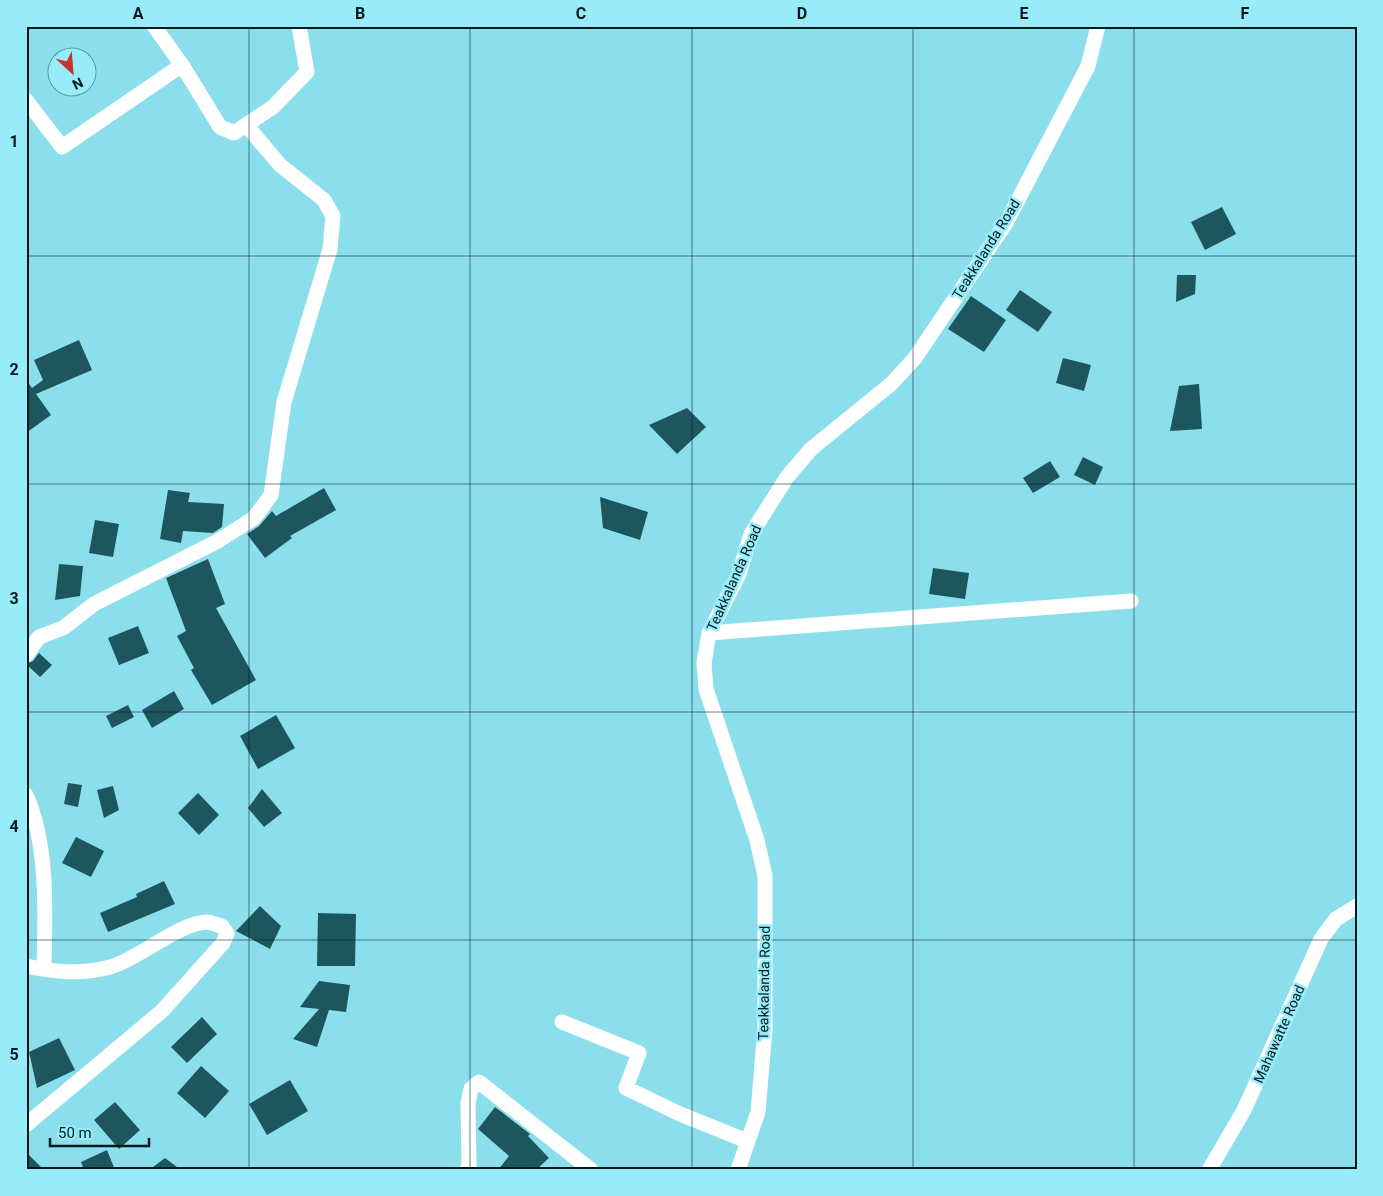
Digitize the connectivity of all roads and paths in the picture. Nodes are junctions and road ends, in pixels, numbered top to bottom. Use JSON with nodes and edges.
{"nodes":[{"id":1,"x":154,"y":26,"type":"edge"},
{"id":2,"x":299,"y":26,"type":"edge"},
{"id":3,"x":1098,"y":26,"type":"edge"},
{"id":4,"x":182,"y":65,"type":"junction"},
{"id":5,"x":26,"y":100,"type":"edge"},
{"id":6,"x":247,"y":126,"type":"junction"},
{"id":7,"x":1131,"y":601,"type":"dead end"},
{"id":8,"x":709,"y":633,"type":"junction"},
{"id":9,"x":26,"y":655,"type":"edge"},
{"id":10,"x":26,"y":795,"type":"edge"},
{"id":11,"x":1357,"y":906,"type":"edge"},
{"id":12,"x":26,"y":966,"type":"edge"},
{"id":13,"x":44,"y":969,"type":"junction"},
{"id":14,"x":562,"y":1022,"type":"dead end"},
{"id":15,"x":26,"y":1125,"type":"edge"},
{"id":16,"x":747,"y":1141,"type":"junction"},
{"id":17,"x":467,"y":1170,"type":"edge"},
{"id":18,"x":591,"y":1170,"type":"edge"},
{"id":19,"x":738,"y":1170,"type":"edge"},
{"id":20,"x":1209,"y":1170,"type":"edge"}],
"edges":[{"from":1,"to":4,"type":"street"},
{"from":2,"to":6,"type":"street"},
{"from":3,"to":8,"type":"street","name":"Teakkalanda Road"},
{"from":4,"to":5,"type":"street"},
{"from":4,"to":6,"type":"street"},
{"from":6,"to":9,"type":"street"},
{"from":7,"to":8,"type":"street"},
{"from":8,"to":16,"type":"street","name":"Teakkalanda Road"},
{"from":10,"to":13,"type":"street"},
{"from":11,"to":20,"type":"street","name":"Mahawatte Road"},
{"from":12,"to":13,"type":"street"},
{"from":13,"to":15,"type":"street"},
{"from":14,"to":16,"type":"street"},
{"from":16,"to":19,"type":"street","name":"Teakkalanda Road"},
{"from":17,"to":18,"type":"street"}]}
